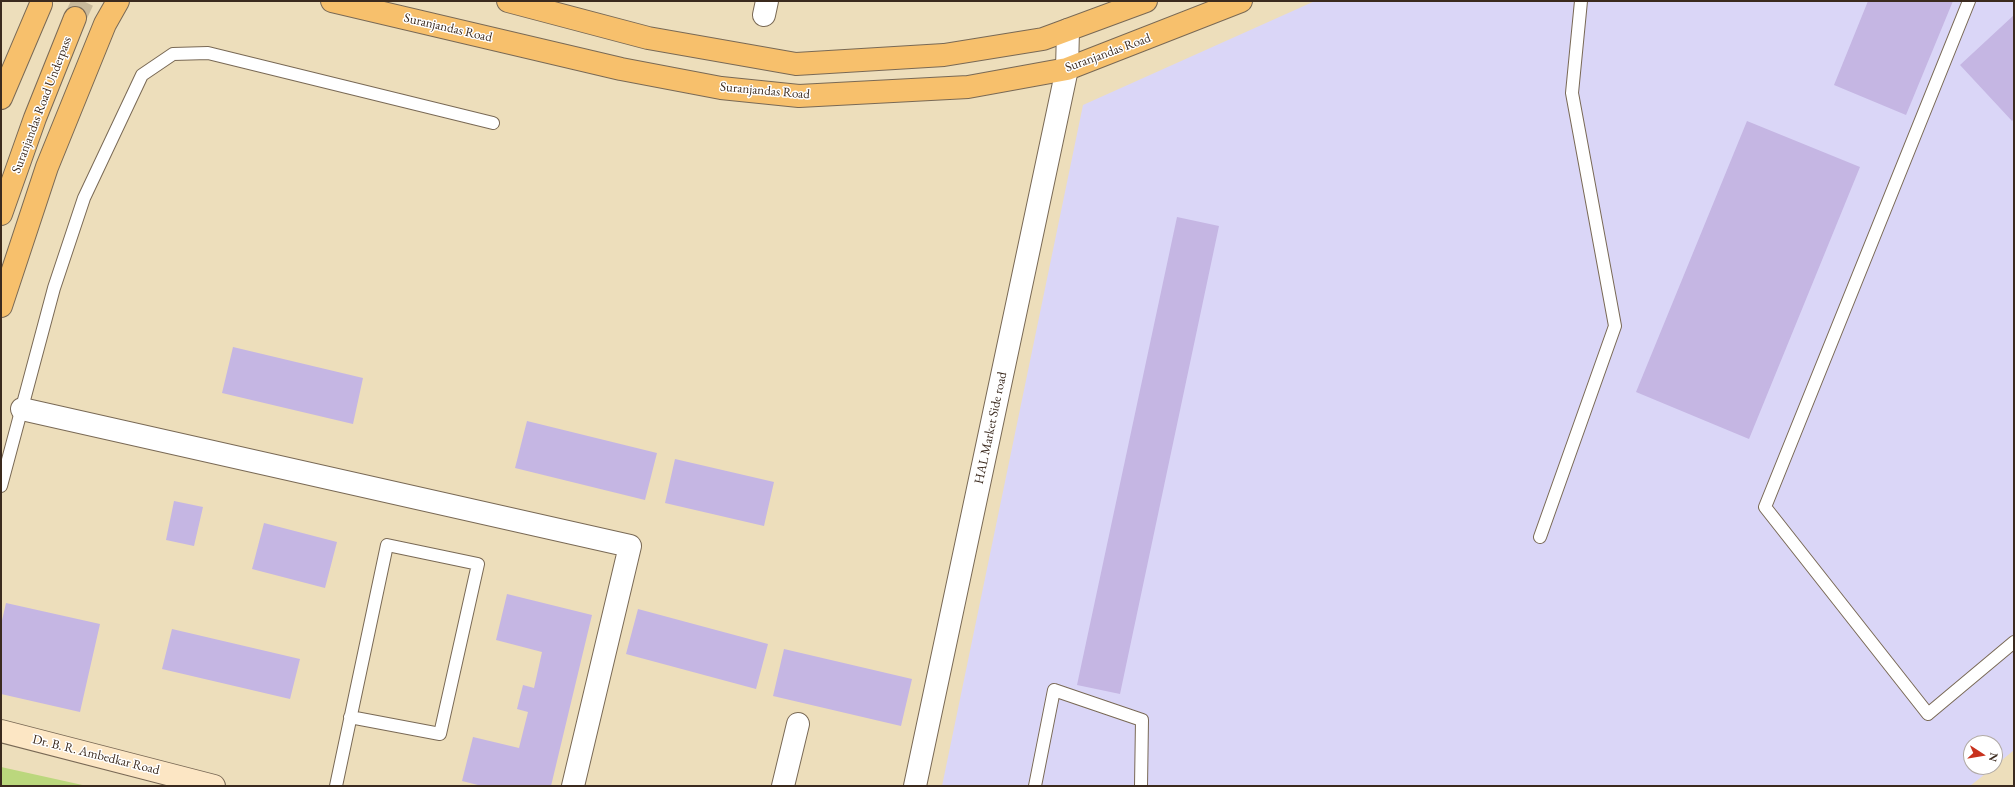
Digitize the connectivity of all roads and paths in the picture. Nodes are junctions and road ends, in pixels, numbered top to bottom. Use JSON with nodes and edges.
{"nodes":[{"id":1,"x":118,"y":1,"type":"edge"},
{"id":2,"x":332,"y":1,"type":"edge"},
{"id":3,"x":508,"y":1,"type":"edge"},
{"id":4,"x":1146,"y":1,"type":"edge"},
{"id":5,"x":1241,"y":1,"type":"edge"},
{"id":6,"x":1582,"y":1,"type":"edge"},
{"id":7,"x":1969,"y":1,"type":"edge"},
{"id":8,"x":41,"y":4,"type":"dead end"},
{"id":9,"x":75,"y":18,"type":"tunnel mouth"},
{"id":10,"x":1068,"y":30,"type":"junction"},
{"id":11,"x":1067,"y":69,"type":"junction"},
{"id":12,"x":1,"y":98,"type":"edge"},
{"id":13,"x":493,"y":123,"type":"dead end"},
{"id":14,"x":1,"y":214,"type":"edge"},
{"id":15,"x":1,"y":306,"type":"edge"},
{"id":16,"x":22,"y":408,"type":"junction"},
{"id":17,"x":1,"y":486,"type":"edge"},
{"id":18,"x":1540,"y":537,"type":"dead end"},
{"id":19,"x":2014,"y":642,"type":"edge"},
{"id":20,"x":350,"y":717,"type":"junction"},
{"id":21,"x":798,"y":724,"type":"dead end"},
{"id":22,"x":1,"y":731,"type":"edge"},
{"id":23,"x":214,"y":786,"type":"edge"},
{"id":24,"x":336,"y":786,"type":"edge"},
{"id":25,"x":573,"y":786,"type":"edge"},
{"id":26,"x":783,"y":786,"type":"edge"},
{"id":27,"x":915,"y":786,"type":"edge"},
{"id":28,"x":1035,"y":786,"type":"edge"},
{"id":29,"x":1142,"y":786,"type":"edge"}],
"edges":[{"from":1,"to":15,"type":"main road"},
{"from":2,"to":11,"type":"main road","name":"Suranjandas Road"},
{"from":3,"to":10,"type":"main road"},
{"from":4,"to":10,"type":"main road"},
{"from":5,"to":11,"type":"main road","name":"Suranjandas Road"},
{"from":6,"to":18,"type":"lane"},
{"from":7,"to":19,"type":"lane"},
{"from":8,"to":12,"type":"main road"},
{"from":9,"to":14,"type":"main road","name":"Suranjandas Road Underpass"},
{"from":10,"to":11,"type":"street","name":"HAL Market Side road"},
{"from":11,"to":27,"type":"street","name":"HAL Market Side road"},
{"from":13,"to":16,"type":"lane"},
{"from":16,"to":17,"type":"lane"},
{"from":16,"to":25,"type":"street"},
{"from":20,"to":20,"type":"lane"},
{"from":20,"to":24,"type":"lane"},
{"from":21,"to":26,"type":"street"},
{"from":22,"to":23,"type":"street","name":"Dr. B. R. Ambedkar Road"},
{"from":28,"to":29,"type":"lane"}]}
